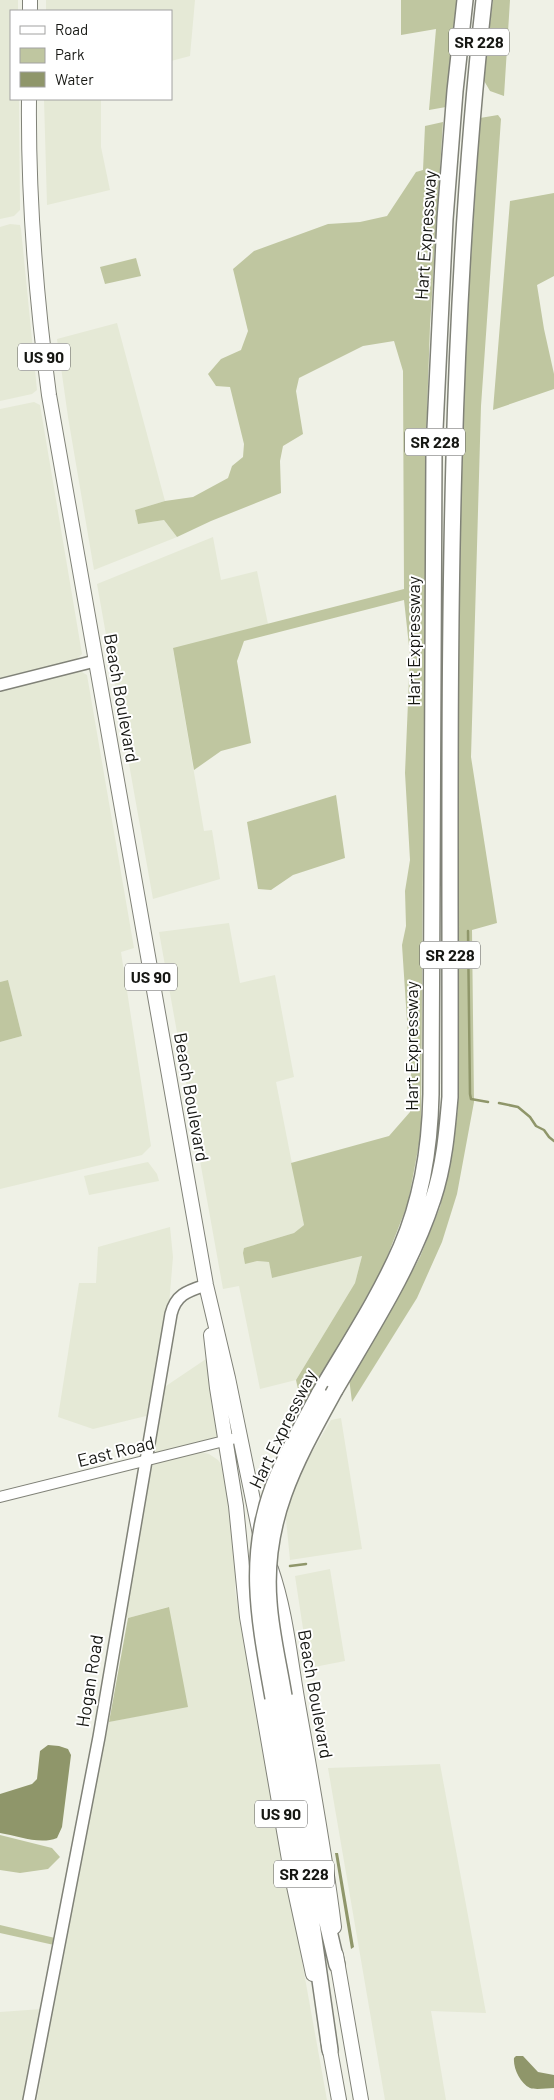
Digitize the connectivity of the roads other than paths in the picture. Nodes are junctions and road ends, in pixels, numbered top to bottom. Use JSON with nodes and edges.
{"nodes":[{"id":1,"x":465,"y":0,"type":"edge"},
{"id":2,"x":484,"y":0,"type":"edge"},
{"id":3,"x":29,"y":100,"type":"edge"},
{"id":4,"x":95,"y":661,"type":"junction"},
{"id":5,"x":0,"y":685,"type":"edge"},
{"id":6,"x":206,"y":1285,"type":"junction"},
{"id":7,"x":208,"y":1300,"type":"junction"},
{"id":8,"x":240,"y":1437,"type":"junction"},
{"id":9,"x":226,"y":1441,"type":"junction"},
{"id":10,"x":146,"y":1461,"type":"junction"},
{"id":11,"x":0,"y":1498,"type":"edge"},
{"id":12,"x":278,"y":1697,"type":"junction"},
{"id":13,"x":337,"y":1966,"type":"junction"},
{"id":14,"x":330,"y":2050,"type":"junction"},
{"id":15,"x":30,"y":2100,"type":"edge"},
{"id":16,"x":338,"y":2100,"type":"edge"},
{"id":17,"x":362,"y":2100,"type":"edge"}],
"edges":[{"from":1,"to":12,"type":"highway","name":"Hart Expressway","number":"SR 228","bridge":true},
{"from":2,"to":12,"type":"highway","name":"Hart Expressway","number":"SR 228","bridge":true},
{"from":3,"to":4,"type":"highway","name":"Beach Boulevard","number":"US 90"},
{"from":4,"to":5,"type":"main road"},
{"from":4,"to":6,"type":"highway","name":"Beach Boulevard","number":"US 90"},
{"from":6,"to":7,"type":"highway","name":"Beach Boulevard","number":"US 90"},
{"from":6,"to":10,"type":"main road","name":"Hogan Road"},
{"from":7,"to":8,"type":"highway","name":"Beach Boulevard","number":"US 90"},
{"from":7,"to":9,"type":"highway","name":"Beach Boulevard","number":"US 90"},
{"from":8,"to":9,"type":"street","name":"East Road"},
{"from":8,"to":13,"type":"highway","name":"Beach Boulevard","number":"US 90"},
{"from":9,"to":10,"type":"street","name":"East Road"},
{"from":9,"to":14,"type":"highway","name":"Beach Boulevard","number":"US 90"},
{"from":10,"to":11,"type":"street","name":"East Road"},
{"from":10,"to":15,"type":"main road","name":"Hogan Road"},
{"from":12,"to":13,"type":"highway","name":"Hart Expressway","number":"SR 228"},
{"from":12,"to":14,"type":"highway","name":"Hart Expressway","number":"SR 228"},
{"from":13,"to":17,"type":"highway","name":"Beach Boulevard","number":"US 90"},
{"from":14,"to":16,"type":"highway","name":"Beach Boulevard","number":"US 90"}]}
